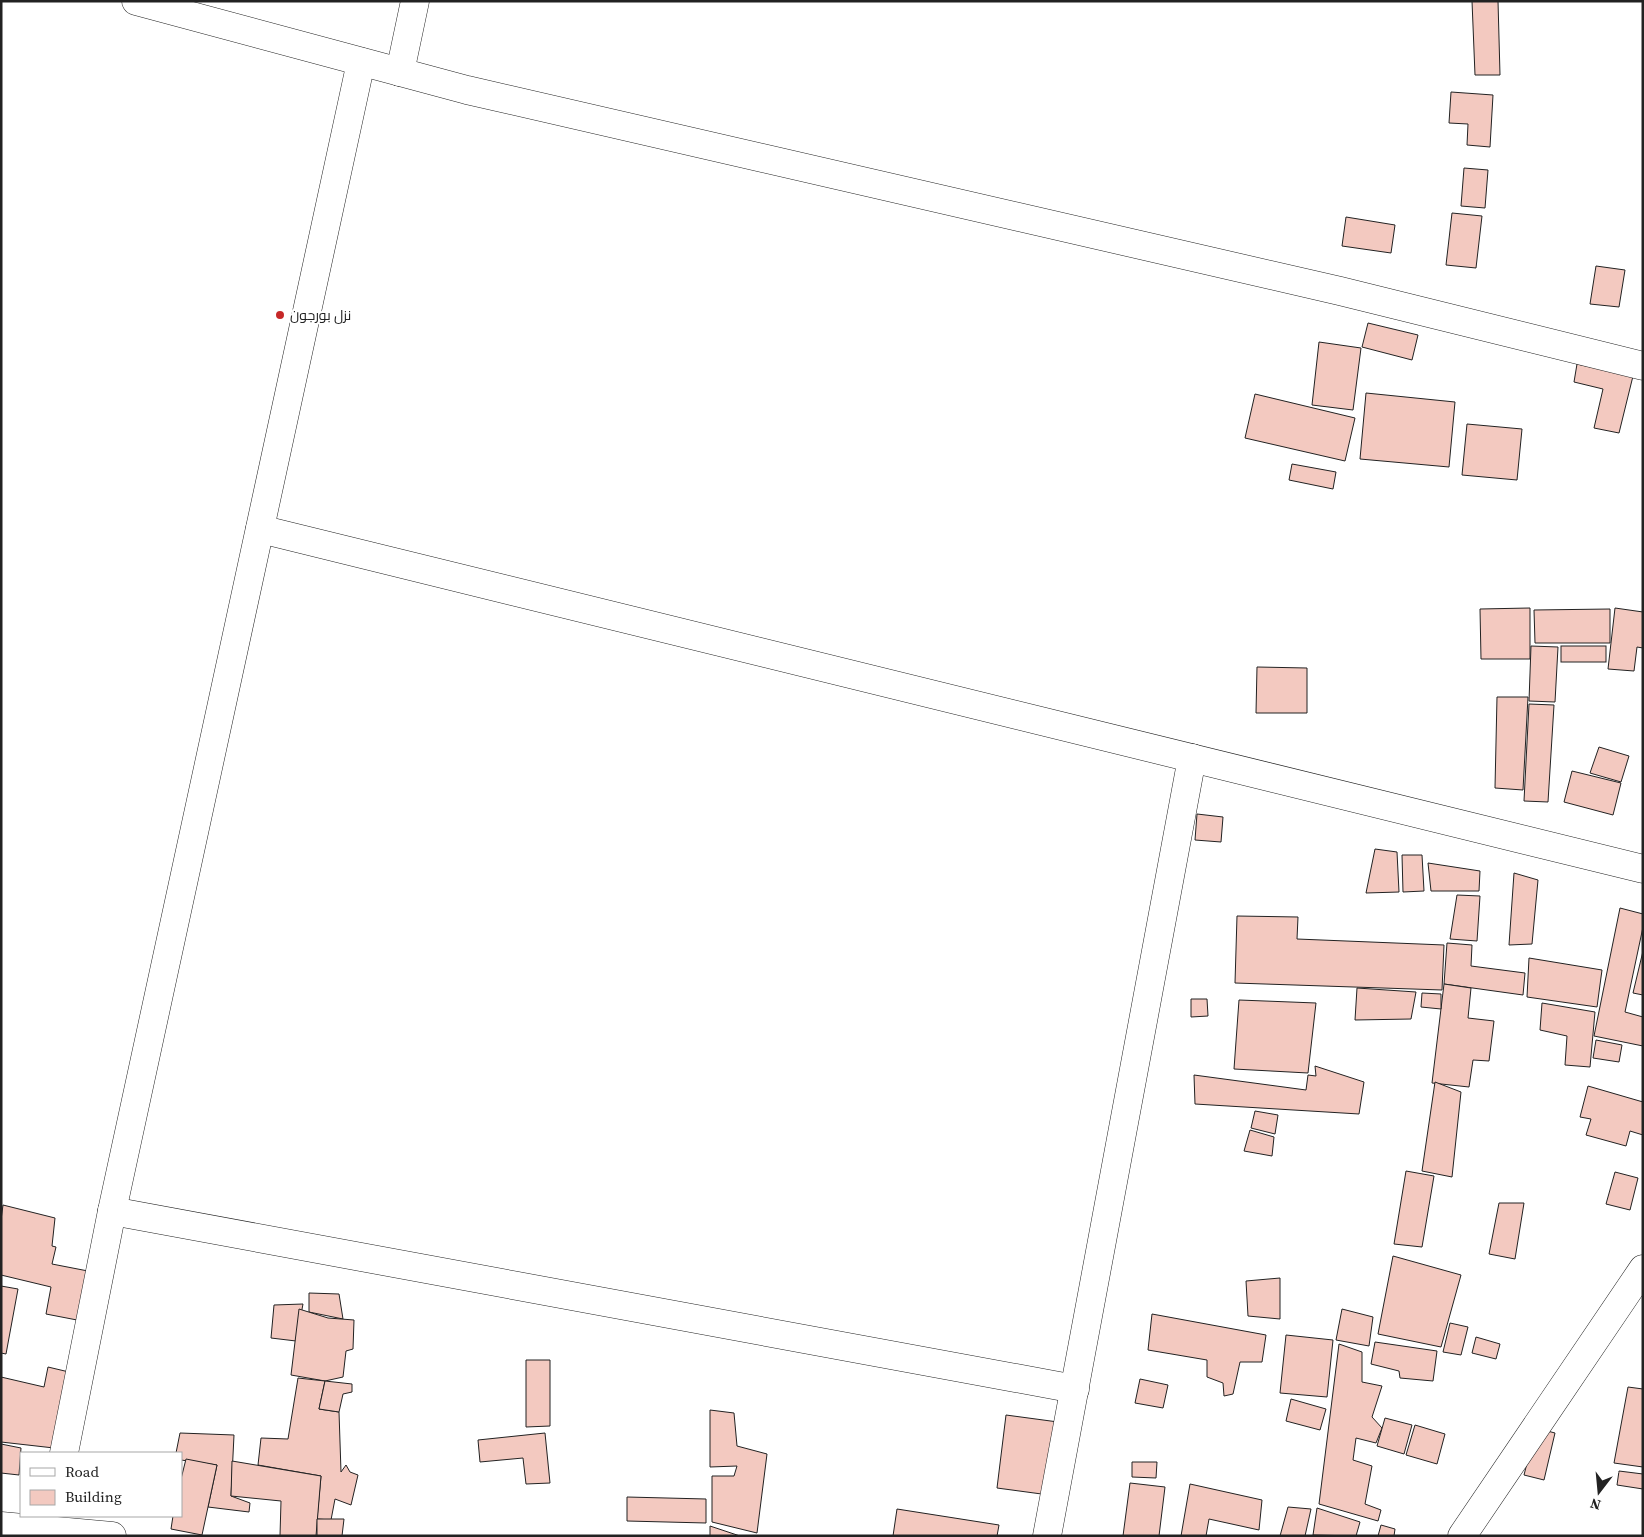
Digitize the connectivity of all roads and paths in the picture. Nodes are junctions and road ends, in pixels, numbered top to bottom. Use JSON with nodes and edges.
{"nodes":[{"id":1,"x":136,"y":1,"type":"edge"},
{"id":2,"x":415,"y":1,"type":"edge"},
{"id":3,"x":361,"y":62,"type":"junction"},
{"id":4,"x":400,"y":72,"type":"junction"},
{"id":5,"x":1643,"y":366,"type":"edge"},
{"id":6,"x":260,"y":529,"type":"junction"},
{"id":7,"x":1192,"y":758,"type":"junction"},
{"id":8,"x":1643,"y":869,"type":"edge"},
{"id":9,"x":112,"y":1211,"type":"junction"},
{"id":10,"x":1643,"y":1268,"type":"edge"},
{"id":11,"x":1074,"y":1389,"type":"junction"},
{"id":12,"x":64,"y":1452,"type":"edge"},
{"id":13,"x":50,"y":1523,"type":"edge"},
{"id":14,"x":1,"y":1526,"type":"edge"},
{"id":15,"x":112,"y":1536,"type":"edge"},
{"id":16,"x":1047,"y":1536,"type":"edge"},
{"id":17,"x":1462,"y":1536,"type":"edge"}],
"edges":[{"from":1,"to":3,"type":"street"},
{"from":2,"to":4,"type":"street"},
{"from":3,"to":4,"type":"street"},
{"from":3,"to":6,"type":"street"},
{"from":4,"to":5,"type":"street"},
{"from":6,"to":7,"type":"street"},
{"from":6,"to":9,"type":"street"},
{"from":7,"to":8,"type":"street"},
{"from":7,"to":11,"type":"street"},
{"from":9,"to":11,"type":"street"},
{"from":9,"to":12,"type":"street"},
{"from":10,"to":17,"type":"street"},
{"from":11,"to":16,"type":"street"},
{"from":13,"to":14,"type":"street"},
{"from":13,"to":15,"type":"street"}]}
